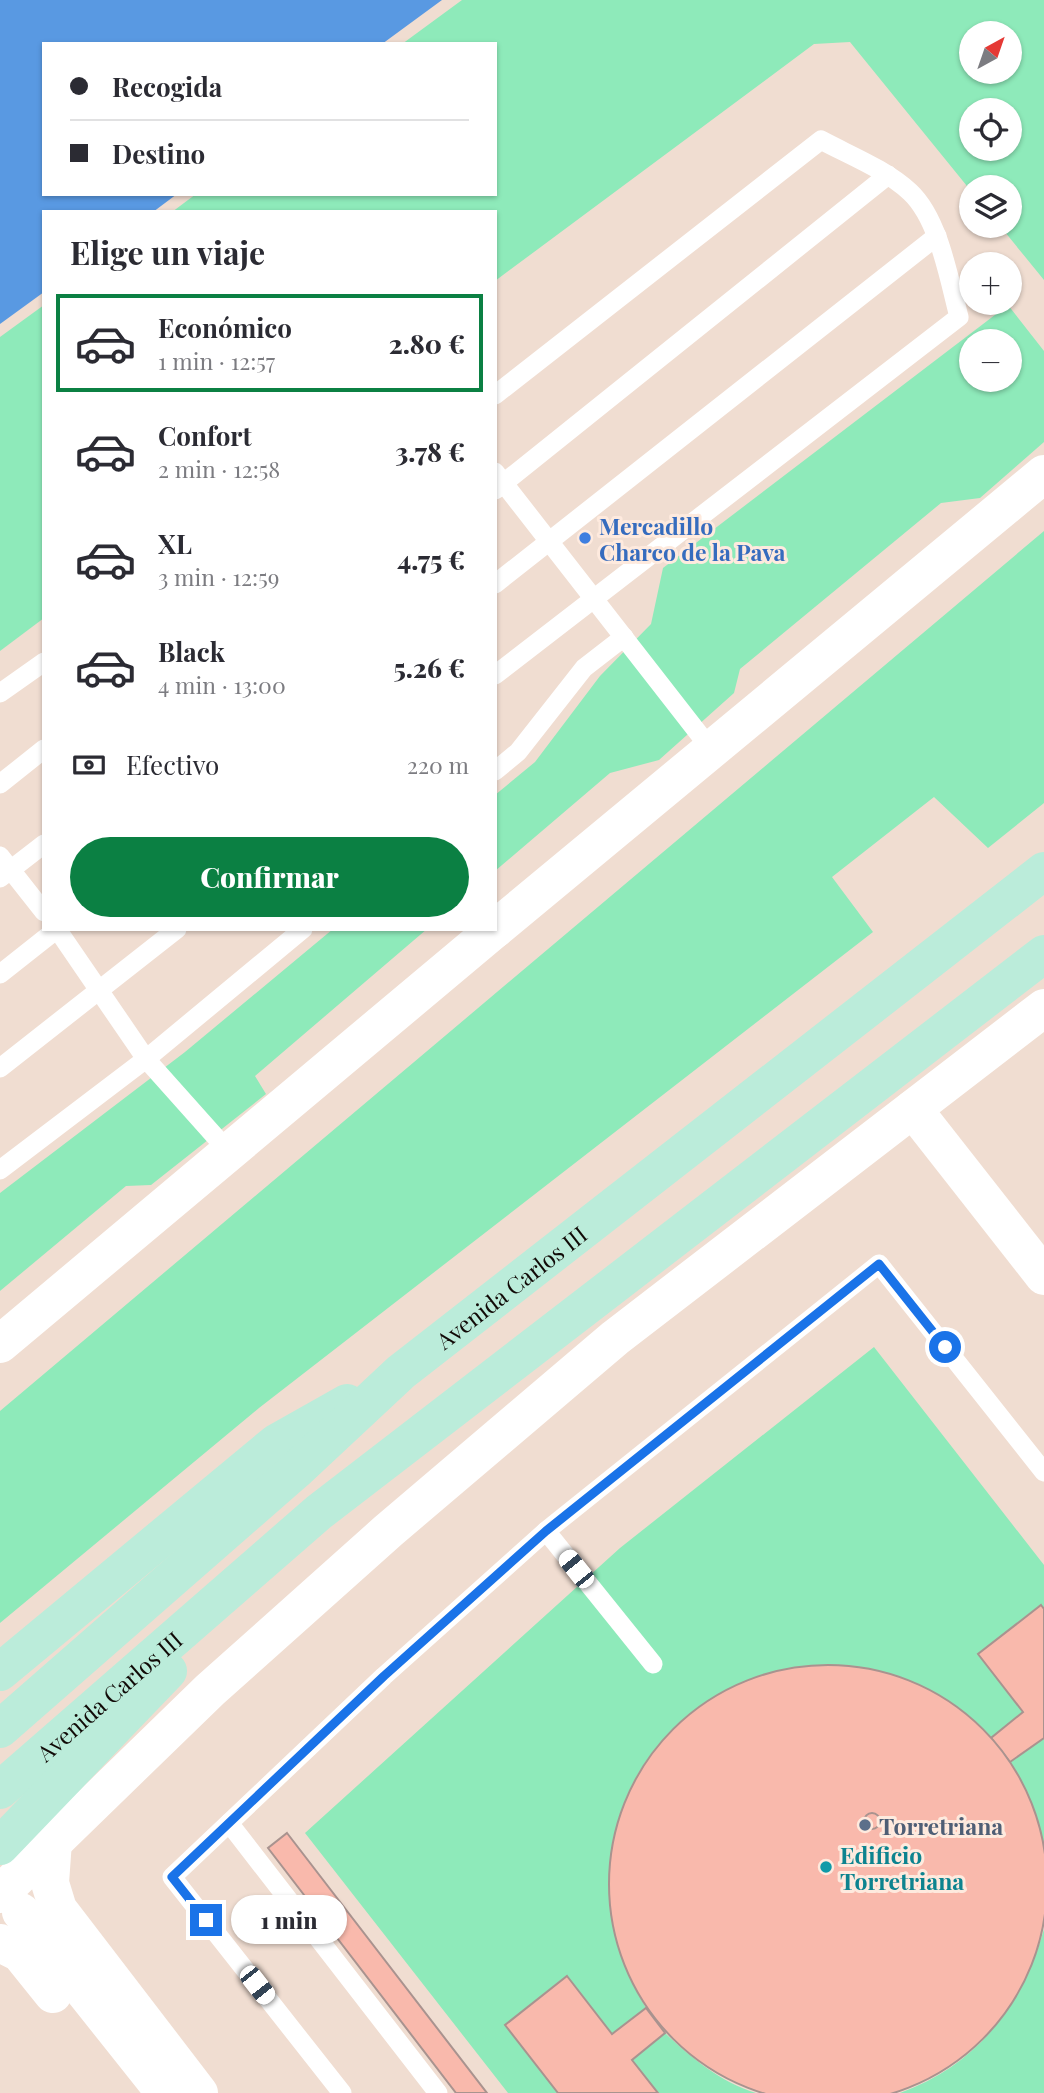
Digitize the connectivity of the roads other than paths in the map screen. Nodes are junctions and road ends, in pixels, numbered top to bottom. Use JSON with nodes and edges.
{"nodes":[{"id":1,"x":888,"y":175,"type":"junction"},
{"id":2,"x":937,"y":236,"type":"junction"},
{"id":3,"x":497,"y":393,"type":"edge"},
{"id":4,"x":1044,"y":474,"type":"edge"},
{"id":5,"x":498,"y":482,"type":"edge"},
{"id":6,"x":549,"y":541,"type":"junction"},
{"id":7,"x":497,"y":582,"type":"edge"},
{"id":8,"x":593,"y":597,"type":"junction"},
{"id":9,"x":624,"y":637,"type":"junction"},
{"id":10,"x":42,"y":663,"type":"edge"},
{"id":11,"x":497,"y":673,"type":"edge"},
{"id":12,"x":0,"y":693,"type":"edge"},
{"id":13,"x":710,"y":748,"type":"junction"},
{"id":14,"x":42,"y":752,"type":"edge"},
{"id":15,"x":497,"y":769,"type":"edge"},
{"id":16,"x":0,"y":784,"type":"edge"},
{"id":17,"x":42,"y":845,"type":"edge"},
{"id":18,"x":4,"y":868,"type":"edge"},
{"id":19,"x":1044,"y":871,"type":"edge"},
{"id":20,"x":42,"y":910,"type":"edge"},
{"id":21,"x":497,"y":927,"type":"edge"},
{"id":22,"x":54,"y":931,"type":"edge"},
{"id":23,"x":58,"y":931,"type":"edge"},
{"id":24,"x":175,"y":931,"type":"edge"},
{"id":25,"x":301,"y":931,"type":"edge"},
{"id":26,"x":493,"y":931,"type":"edge"},
{"id":27,"x":1044,"y":954,"type":"edge"},
{"id":28,"x":0,"y":974,"type":"edge"},
{"id":29,"x":101,"y":990,"type":"junction"},
{"id":30,"x":1044,"y":1008,"type":"edge"},
{"id":31,"x":146,"y":1059,"type":"junction"},
{"id":32,"x":0,"y":1068,"type":"edge"},
{"id":33,"x":913,"y":1109,"type":"junction"},
{"id":34,"x":229,"y":1152,"type":"junction"},
{"id":35,"x":0,"y":1170,"type":"edge"},
{"id":36,"x":1044,"y":1276,"type":"edge"},
{"id":37,"x":0,"y":1344,"type":"edge"},
{"id":38,"x":401,"y":1372,"type":"junction"},
{"id":39,"x":1044,"y":1472,"type":"edge"},
{"id":40,"x":319,"y":1512,"type":"junction"},
{"id":41,"x":546,"y":1531,"type":"junction"},
{"id":42,"x":653,"y":1664,"type":"dead end"},
{"id":43,"x":0,"y":1672,"type":"edge"},
{"id":44,"x":0,"y":1730,"type":"edge"},
{"id":45,"x":0,"y":1790,"type":"edge"},
{"id":46,"x":229,"y":1823,"type":"junction"},
{"id":47,"x":53,"y":1841,"type":"junction"},
{"id":48,"x":0,"y":1846,"type":"edge"},
{"id":49,"x":11,"y":1903,"type":"edge"},
{"id":50,"x":0,"y":1943,"type":"edge"},
{"id":51,"x":133,"y":2093,"type":"edge"},
{"id":52,"x":165,"y":2093,"type":"edge"},
{"id":53,"x":199,"y":2093,"type":"edge"},
{"id":54,"x":342,"y":2093,"type":"edge"},
{"id":55,"x":438,"y":2093,"type":"edge"}],
"edges":[{"from":1,"to":2,"type":"lane"},
{"from":1,"to":3,"type":"lane"},
{"from":1,"to":5,"type":"lane"},
{"from":2,"to":6,"type":"lane"},
{"from":2,"to":8,"type":"lane"},
{"from":4,"to":13,"type":"street"},
{"from":5,"to":6,"type":"lane"},
{"from":6,"to":7,"type":"lane"},
{"from":6,"to":8,"type":"lane"},
{"from":8,"to":9,"type":"lane"},
{"from":8,"to":11,"type":"lane"},
{"from":9,"to":13,"type":"lane"},
{"from":9,"to":15,"type":"lane"},
{"from":10,"to":12,"type":"lane"},
{"from":13,"to":21,"type":"street"},
{"from":14,"to":16,"type":"lane"},
{"from":17,"to":18,"type":"lane"},
{"from":18,"to":20,"type":"lane"},
{"from":19,"to":38,"type":"main road","name":"Avenida Carlos III"},
{"from":22,"to":28,"type":"lane"},
{"from":23,"to":29,"type":"lane"},
{"from":24,"to":29,"type":"lane"},
{"from":25,"to":31,"type":"lane"},
{"from":26,"to":34,"type":"street"},
{"from":27,"to":40,"type":"main road","name":"Avenida Carlos III"},
{"from":29,"to":31,"type":"lane"},
{"from":29,"to":32,"type":"lane"},
{"from":30,"to":33,"type":"street"},
{"from":31,"to":34,"type":"lane"},
{"from":31,"to":35,"type":"lane"},
{"from":33,"to":36,"type":"street"},
{"from":33,"to":47,"type":"street"},
{"from":34,"to":37,"type":"street"},
{"from":38,"to":43,"type":"main road"},
{"from":38,"to":44,"type":"main road","name":"Avenida Carlos III"},
{"from":39,"to":41,"type":"lane"},
{"from":40,"to":45,"type":"main road","name":"Avenida Carlos III"},
{"from":40,"to":48,"type":"main road"},
{"from":41,"to":42,"type":"lane"},
{"from":41,"to":46,"type":"lane"},
{"from":46,"to":54,"type":"lane"},
{"from":46,"to":55,"type":"lane"},
{"from":47,"to":49,"type":"street"},
{"from":47,"to":53,"type":"street"},
{"from":49,"to":52,"type":"street"},
{"from":50,"to":51,"type":"street"}]}
